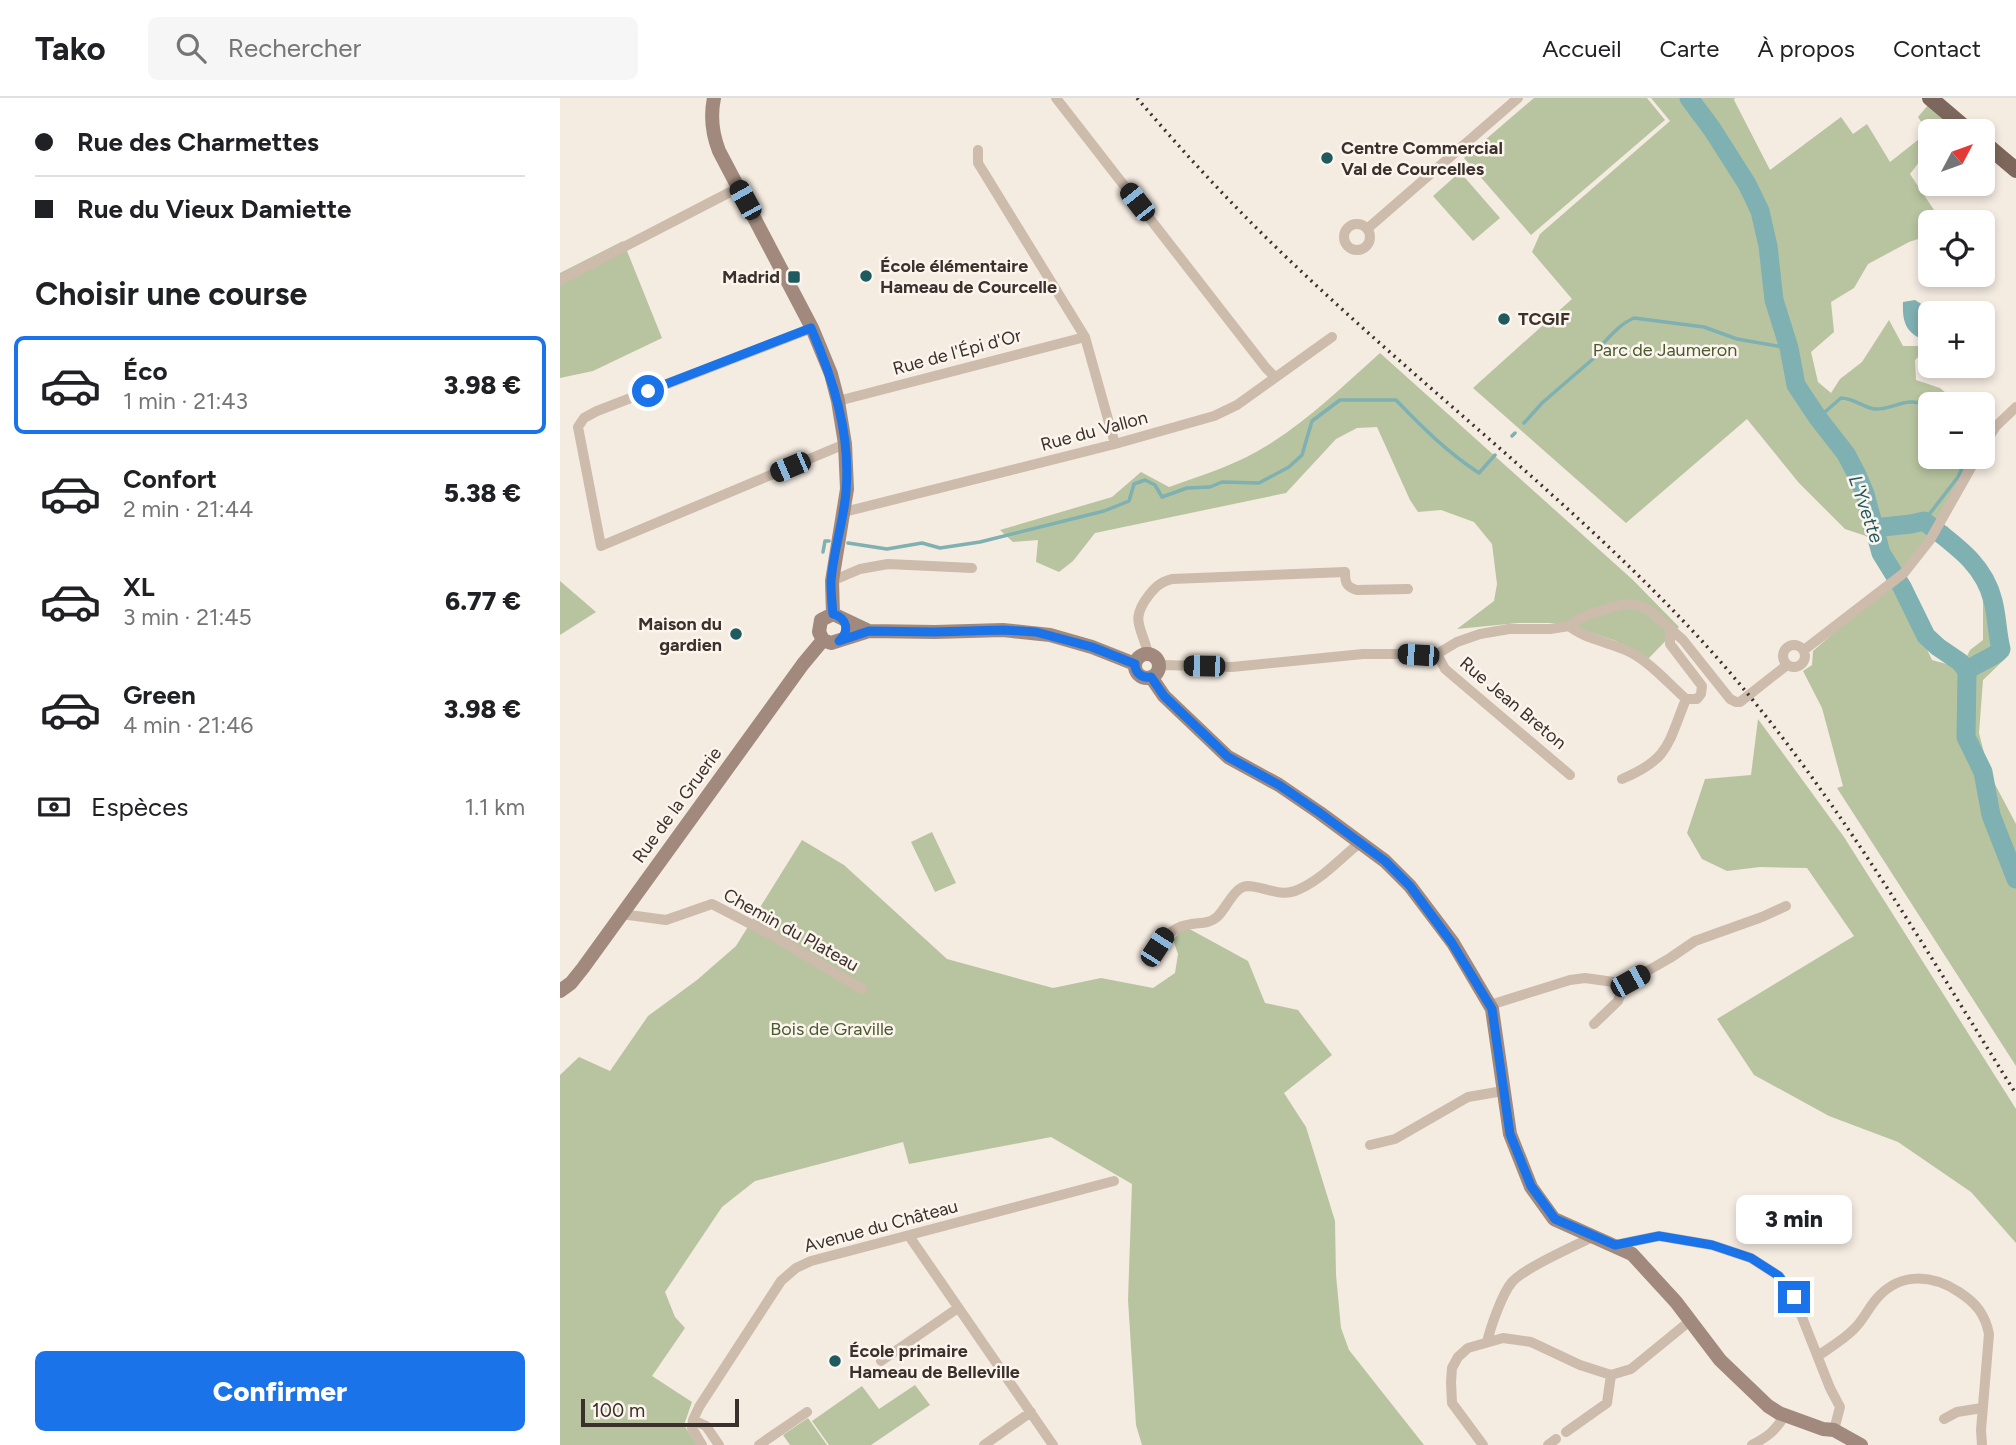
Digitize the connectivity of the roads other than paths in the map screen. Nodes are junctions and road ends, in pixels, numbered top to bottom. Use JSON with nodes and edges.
{"nodes":[{"id":1,"x":715,"y":98,"type":"edge"},
{"id":2,"x":1056,"y":98,"type":"edge"},
{"id":3,"x":1518,"y":98,"type":"edge"},
{"id":4,"x":1930,"y":98,"type":"edge"},
{"id":5,"x":1955,"y":119,"type":"edge"},
{"id":6,"x":978,"y":150,"type":"dead end"},
{"id":7,"x":1995,"y":152,"type":"edge"},
{"id":8,"x":2016,"y":170,"type":"edge"},
{"id":9,"x":738,"y":188,"type":"junction"},
{"id":10,"x":1367,"y":229,"type":"dead end"},
{"id":11,"x":560,"y":280,"type":"edge"},
{"id":12,"x":811,"y":328,"type":"junction"},
{"id":13,"x":1085,"y":337,"type":"junction"},
{"id":14,"x":1332,"y":337,"type":"dead end"},
{"id":15,"x":1275,"y":377,"type":"junction"},
{"id":16,"x":838,"y":401,"type":"junction"},
{"id":17,"x":2016,"y":407,"type":"edge"},
{"id":18,"x":1995,"y":428,"type":"edge"},
{"id":19,"x":845,"y":444,"type":"junction"},
{"id":20,"x":1115,"y":444,"type":"junction"},
{"id":21,"x":1969,"y":469,"type":"edge"},
{"id":22,"x":844,"y":512,"type":"junction"},
{"id":23,"x":972,"y":568,"type":"dead end"},
{"id":24,"x":831,"y":581,"type":"junction"},
{"id":25,"x":1408,"y":589,"type":"dead end"},
{"id":26,"x":838,"y":617,"type":"junction"},
{"id":27,"x":1569,"y":626,"type":"junction"},
{"id":28,"x":1670,"y":629,"type":"junction"},
{"id":29,"x":869,"y":631,"type":"junction"},
{"id":30,"x":823,"y":640,"type":"junction"},
{"id":31,"x":839,"y":641,"type":"junction"},
{"id":32,"x":1804,"y":650,"type":"junction"},
{"id":33,"x":1148,"y":654,"type":"junction"},
{"id":34,"x":1437,"y":654,"type":"junction"},
{"id":35,"x":1135,"y":664,"type":"junction"},
{"id":36,"x":1787,"y":665,"type":"junction"},
{"id":37,"x":1154,"y":672,"type":"junction"},
{"id":38,"x":1686,"y":699,"type":"junction"},
{"id":39,"x":1570,"y":775,"type":"dead end"},
{"id":40,"x":1622,"y":779,"type":"dead end"},
{"id":41,"x":1361,"y":842,"type":"junction"},
{"id":42,"x":1786,"y":906,"type":"dead end"},
{"id":43,"x":621,"y":915,"type":"junction"},
{"id":44,"x":1149,"y":961,"type":"dead end"},
{"id":45,"x":1625,"y":982,"type":"junction"},
{"id":46,"x":862,"y":989,"type":"dead end"},
{"id":47,"x":560,"y":991,"type":"edge"},
{"id":48,"x":1490,"y":1005,"type":"junction"},
{"id":49,"x":1594,"y":1024,"type":"dead end"},
{"id":50,"x":1503,"y":1091,"type":"junction"},
{"id":51,"x":1370,"y":1145,"type":"dead end"},
{"id":52,"x":1114,"y":1181,"type":"dead end"},
{"id":53,"x":909,"y":1236,"type":"junction"},
{"id":54,"x":1594,"y":1236,"type":"junction"},
{"id":55,"x":1615,"y":1245,"type":"junction"},
{"id":56,"x":958,"y":1308,"type":"junction"},
{"id":57,"x":1691,"y":1320,"type":"junction"},
{"id":58,"x":1487,"y":1342,"type":"junction"},
{"id":59,"x":1818,"y":1356,"type":"junction"},
{"id":60,"x":881,"y":1361,"type":"dead end"},
{"id":61,"x":1611,"y":1375,"type":"junction"},
{"id":62,"x":1982,"y":1408,"type":"junction"},
{"id":63,"x":807,"y":1412,"type":"dead end"},
{"id":64,"x":1031,"y":1412,"type":"junction"},
{"id":65,"x":1785,"y":1415,"type":"junction"},
{"id":66,"x":1944,"y":1419,"type":"dead end"},
{"id":67,"x":693,"y":1420,"type":"junction"},
{"id":68,"x":1834,"y":1430,"type":"junction"},
{"id":69,"x":1566,"y":1432,"type":"dead end"},
{"id":70,"x":702,"y":1445,"type":"edge"},
{"id":71,"x":719,"y":1445,"type":"edge"},
{"id":72,"x":760,"y":1445,"type":"edge"},
{"id":73,"x":984,"y":1445,"type":"edge"},
{"id":74,"x":1053,"y":1445,"type":"edge"},
{"id":75,"x":1483,"y":1445,"type":"edge"},
{"id":76,"x":1752,"y":1445,"type":"edge"},
{"id":77,"x":1861,"y":1445,"type":"edge"},
{"id":78,"x":1982,"y":1445,"type":"edge"}],
"edges":[{"from":1,"to":9,"type":"street"},
{"from":2,"to":15,"type":"street"},
{"from":3,"to":10,"type":"street"},
{"from":4,"to":5,"type":"main road"},
{"from":6,"to":13,"type":"street"},
{"from":7,"to":8,"type":"main road"},
{"from":9,"to":11,"type":"street"},
{"from":9,"to":12,"type":"street"},
{"from":12,"to":16,"type":"street"},
{"from":12,"to":19,"type":"street"},
{"from":13,"to":16,"type":"street","name":"Rue de l'Épi d'Or"},
{"from":13,"to":20,"type":"street"},
{"from":14,"to":15,"type":"street","name":"Rue du Vallon"},
{"from":15,"to":20,"type":"street","name":"Rue du Vallon"},
{"from":16,"to":19,"type":"street"},
{"from":17,"to":18,"type":"street"},
{"from":19,"to":22,"type":"street"},
{"from":20,"to":22,"type":"street","name":"Rue du Vallon"},
{"from":21,"to":32,"type":"street"},
{"from":22,"to":24,"type":"street"},
{"from":23,"to":24,"type":"street"},
{"from":24,"to":26,"type":"street"},
{"from":25,"to":33,"type":"street"},
{"from":26,"to":29,"type":"street"},
{"from":26,"to":30,"type":"street"},
{"from":26,"to":31,"type":"street"},
{"from":27,"to":28,"type":"street"},
{"from":27,"to":34,"type":"street"},
{"from":27,"to":38,"type":"street"},
{"from":28,"to":36,"type":"street"},
{"from":28,"to":38,"type":"street"},
{"from":29,"to":31,"type":"street"},
{"from":29,"to":35,"type":"street"},
{"from":30,"to":31,"type":"street"},
{"from":30,"to":43,"type":"street","name":"Rue de la Gruerie"},
{"from":32,"to":36,"type":"street"},
{"from":32,"to":36,"type":"street"},
{"from":33,"to":35,"type":"street"},
{"from":33,"to":37,"type":"street"},
{"from":34,"to":37,"type":"street"},
{"from":34,"to":39,"type":"street","name":"Rue Jean Breton"},
{"from":35,"to":37,"type":"street"},
{"from":37,"to":41,"type":"street"},
{"from":38,"to":40,"type":"street"},
{"from":41,"to":44,"type":"street"},
{"from":41,"to":48,"type":"street"},
{"from":42,"to":45,"type":"street"},
{"from":43,"to":46,"type":"street","name":"Chemin du Plateau"},
{"from":43,"to":47,"type":"street","name":"Rue de la Gruerie"},
{"from":45,"to":48,"type":"street"},
{"from":45,"to":49,"type":"street"},
{"from":48,"to":50,"type":"street"},
{"from":50,"to":51,"type":"street"},
{"from":50,"to":54,"type":"street"},
{"from":52,"to":53,"type":"street","name":"Avenue du Château"},
{"from":53,"to":56,"type":"street"},
{"from":53,"to":67,"type":"street","name":"Avenue du Château"},
{"from":54,"to":55,"type":"street"},
{"from":54,"to":58,"type":"street"},
{"from":55,"to":57,"type":"street"},
{"from":55,"to":59,"type":"street"},
{"from":56,"to":60,"type":"street"},
{"from":56,"to":64,"type":"street"},
{"from":57,"to":61,"type":"street"},
{"from":57,"to":65,"type":"street"},
{"from":58,"to":61,"type":"street"},
{"from":58,"to":75,"type":"street"},
{"from":59,"to":62,"type":"street"},
{"from":59,"to":68,"type":"street"},
{"from":61,"to":69,"type":"street"},
{"from":62,"to":66,"type":"street"},
{"from":62,"to":78,"type":"street"},
{"from":63,"to":72,"type":"street"},
{"from":64,"to":73,"type":"street"},
{"from":64,"to":74,"type":"street"},
{"from":65,"to":68,"type":"street"},
{"from":65,"to":76,"type":"street"},
{"from":67,"to":70,"type":"street"},
{"from":67,"to":71,"type":"street"},
{"from":68,"to":77,"type":"street"}]}
